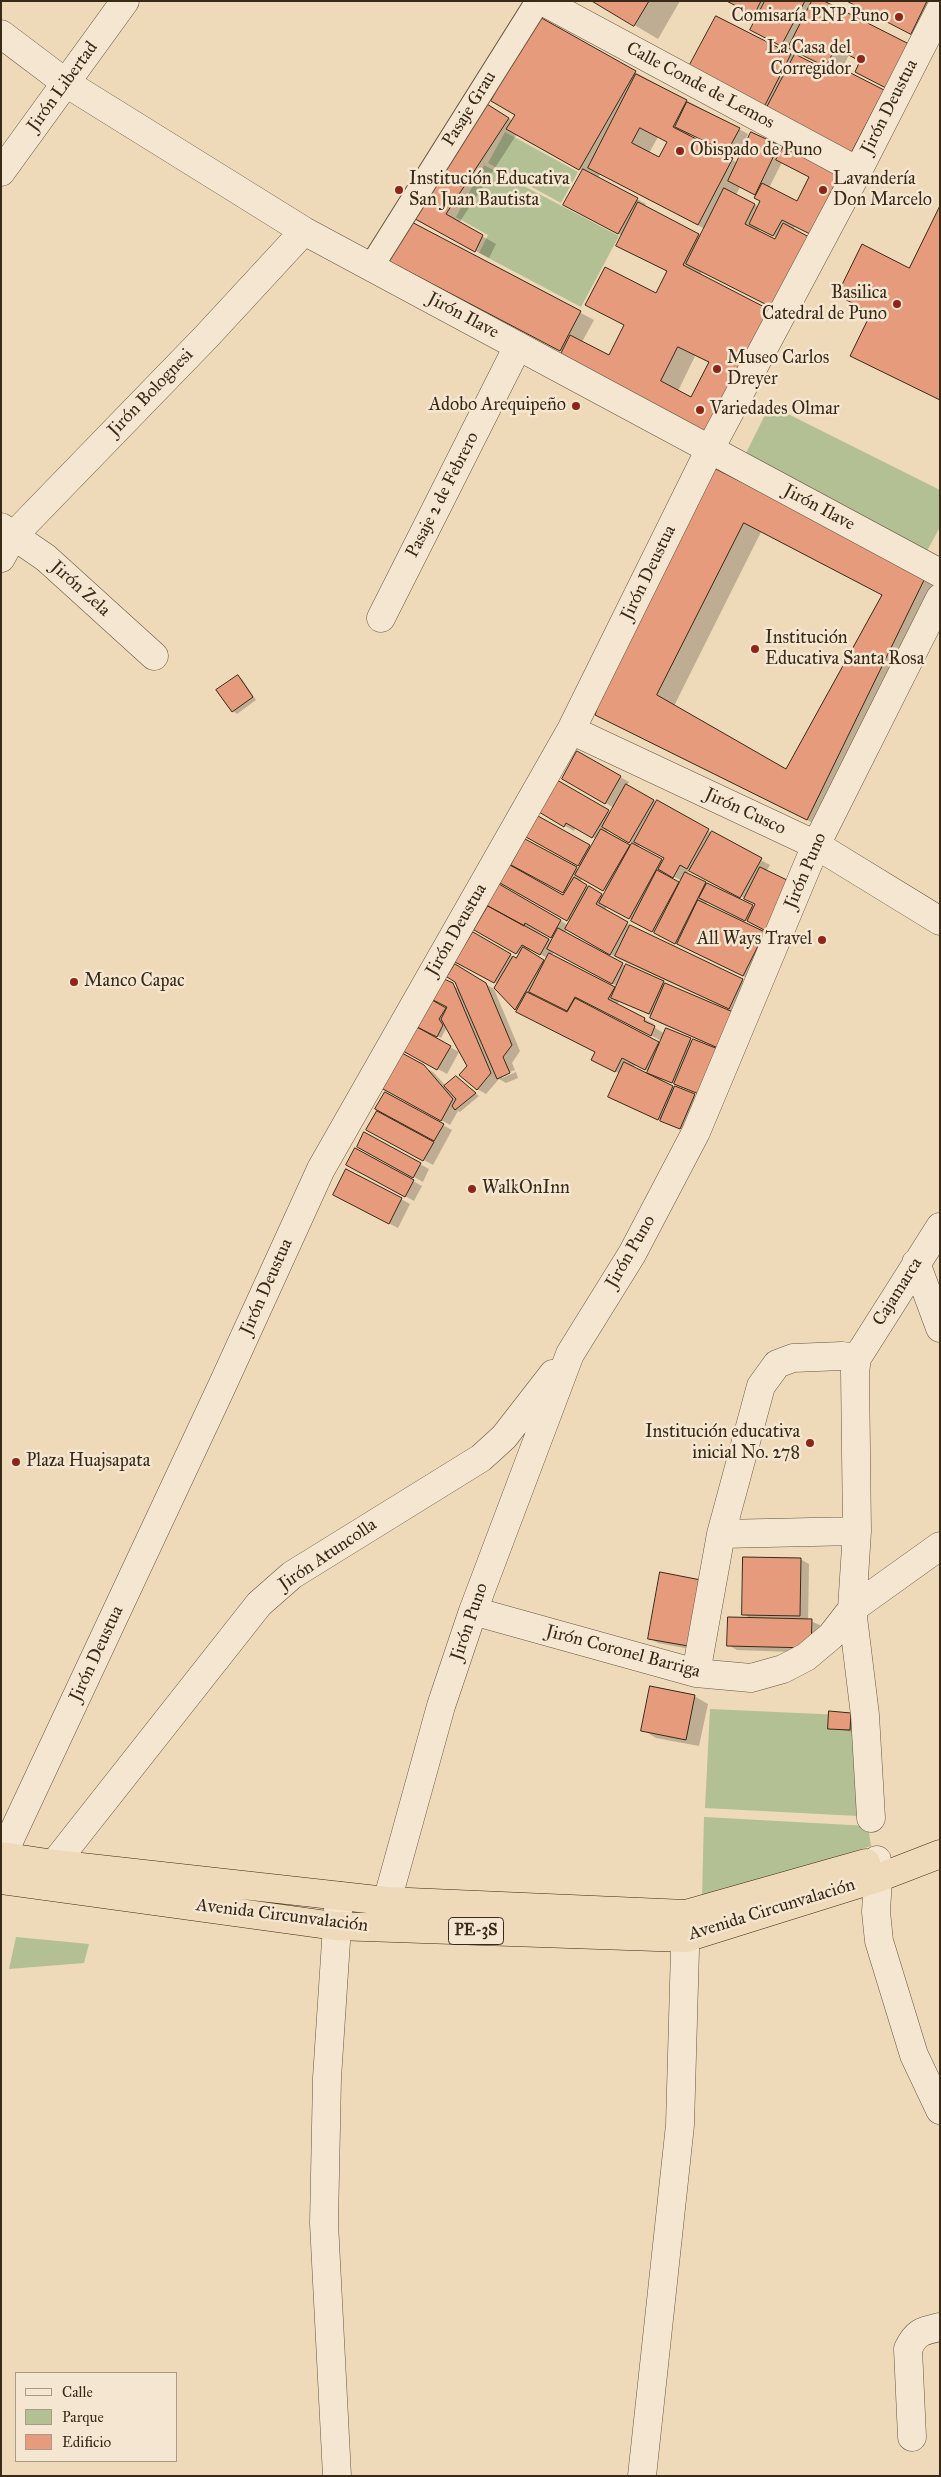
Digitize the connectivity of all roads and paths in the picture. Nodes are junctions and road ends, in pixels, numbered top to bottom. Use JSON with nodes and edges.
{"nodes":[{"id":1,"x":124,"y":1,"type":"edge"},
{"id":2,"x":540,"y":1,"type":"edge"},
{"id":3,"x":940,"y":10,"type":"edge"},
{"id":4,"x":1,"y":34,"type":"edge"},
{"id":5,"x":66,"y":83,"type":"junction"},
{"id":6,"x":858,"y":171,"type":"junction"},
{"id":7,"x":1,"y":172,"type":"edge"},
{"id":8,"x":304,"y":231,"type":"junction"},
{"id":9,"x":371,"y":266,"type":"junction"},
{"id":10,"x":518,"y":346,"type":"junction"},
{"id":11,"x":710,"y":449,"type":"junction"},
{"id":12,"x":5,"y":540,"type":"edge"},
{"id":13,"x":940,"y":573,"type":"edge"},
{"id":14,"x":940,"y":598,"type":"edge"},
{"id":15,"x":381,"y":618,"type":"dead end"},
{"id":16,"x":154,"y":656,"type":"dead end"},
{"id":17,"x":571,"y":730,"type":"junction"},
{"id":18,"x":816,"y":845,"type":"junction"},
{"id":19,"x":940,"y":921,"type":"edge"},
{"id":20,"x":940,"y":1227,"type":"edge"},
{"id":21,"x":916,"y":1263,"type":"junction"},
{"id":22,"x":940,"y":1328,"type":"edge"},
{"id":23,"x":570,"y":1354,"type":"junction"},
{"id":24,"x":857,"y":1358,"type":"junction"},
{"id":25,"x":857,"y":1531,"type":"junction"},
{"id":26,"x":721,"y":1534,"type":"junction"},
{"id":27,"x":940,"y":1546,"type":"edge"},
{"id":28,"x":852,"y":1609,"type":"junction"},
{"id":29,"x":472,"y":1611,"type":"junction"},
{"id":30,"x":696,"y":1674,"type":"junction"},
{"id":31,"x":871,"y":1818,"type":"dead end"},
{"id":32,"x":940,"y":1834,"type":"edge"},
{"id":33,"x":940,"y":1854,"type":"edge"},
{"id":34,"x":1,"y":1864,"type":"edge"},
{"id":35,"x":878,"y":1869,"type":"junction"},
{"id":36,"x":50,"y":1875,"type":"junction"},
{"id":37,"x":339,"y":1896,"type":"junction"},
{"id":38,"x":386,"y":1901,"type":"junction"},
{"id":39,"x":335,"y":1926,"type":"junction"},
{"id":40,"x":686,"y":1926,"type":"junction"},
{"id":41,"x":380,"y":1927,"type":"junction"},
{"id":42,"x":940,"y":2110,"type":"edge"},
{"id":43,"x":940,"y":2327,"type":"edge"},
{"id":44,"x":912,"y":2437,"type":"dead end"},
{"id":45,"x":337,"y":2476,"type":"edge"},
{"id":46,"x":642,"y":2476,"type":"edge"}],
"edges":[{"from":1,"to":5,"type":"street","name":"Jirón Libertad"},
{"from":2,"to":6,"type":"street","name":"Calle Conde de Lemos"},
{"from":2,"to":9,"type":"street","name":"Pasaje Grau"},
{"from":3,"to":6,"type":"street","name":"Jirón Deustua"},
{"from":4,"to":5,"type":"street","name":"Jirón Ilave"},
{"from":5,"to":7,"type":"street","name":"Jirón Libertad"},
{"from":5,"to":8,"type":"street","name":"Jirón Ilave"},
{"from":6,"to":11,"type":"street","name":"Jirón Deustua"},
{"from":8,"to":9,"type":"street","name":"Jirón Ilave"},
{"from":8,"to":12,"type":"street","name":"Jirón Bolognesi"},
{"from":9,"to":10,"type":"street","name":"Jirón Ilave"},
{"from":10,"to":11,"type":"street","name":"Jirón Ilave"},
{"from":10,"to":15,"type":"street","name":"Pasaje 2 de Febrero"},
{"from":11,"to":13,"type":"street","name":"Jirón Ilave"},
{"from":11,"to":17,"type":"street","name":"Jirón Deustua"},
{"from":12,"to":16,"type":"street","name":"Jirón Zela"},
{"from":14,"to":18,"type":"street","name":"Jirón Puno"},
{"from":17,"to":18,"type":"street","name":"Jirón Cusco"},
{"from":17,"to":34,"type":"street","name":"Jirón Deustua"},
{"from":18,"to":19,"type":"street","name":"Jirón Cusco"},
{"from":18,"to":23,"type":"street","name":"Jirón Puno"},
{"from":20,"to":21,"type":"street","name":"Cajamarca"},
{"from":21,"to":22,"type":"street"},
{"from":21,"to":24,"type":"street","name":"Cajamarca"},
{"from":23,"to":29,"type":"street","name":"Jirón Puno"},
{"from":23,"to":36,"type":"street","name":"Jirón Atuncolla"},
{"from":24,"to":25,"type":"street"},
{"from":24,"to":26,"type":"street"},
{"from":25,"to":26,"type":"street"},
{"from":25,"to":28,"type":"street"},
{"from":26,"to":30,"type":"street"},
{"from":27,"to":28,"type":"street","name":"Jirón Coronel Barriga"},
{"from":28,"to":30,"type":"street","name":"Jirón Coronel Barriga"},
{"from":28,"to":31,"type":"street"},
{"from":29,"to":30,"type":"street","name":"Jirón Coronel Barriga"},
{"from":29,"to":38,"type":"street","name":"Jirón Puno"},
{"from":32,"to":35,"type":"highway","name":"Avenida Circunvalación","number":"PE-3S"},
{"from":33,"to":35,"type":"highway","name":"Avenida Circunvalación","number":"PE-3S"},
{"from":34,"to":36,"type":"highway","name":"Avenida Circunvalación","number":"PE-3S"},
{"from":35,"to":40,"type":"highway","name":"Avenida Circunvalación","number":"PE-3S"},
{"from":35,"to":42,"type":"street"},
{"from":36,"to":37,"type":"highway","name":"Avenida Circunvalación","number":"PE-3S"},
{"from":36,"to":39,"type":"highway","name":"Avenida Circunvalación","number":"PE-3S"},
{"from":37,"to":38,"type":"highway","name":"Avenida Circunvalación","number":"PE-3S"},
{"from":37,"to":39,"type":"street"},
{"from":38,"to":40,"type":"highway","name":"Avenida Circunvalación","number":"PE-3S"},
{"from":38,"to":41,"type":"street","name":"Jirón Puno"},
{"from":39,"to":41,"type":"highway","name":"Avenida Circunvalación","number":"PE-3S"},
{"from":39,"to":45,"type":"street"},
{"from":40,"to":41,"type":"highway","name":"Avenida Circunvalación","number":"PE-3S"},
{"from":40,"to":46,"type":"street"},
{"from":43,"to":44,"type":"street"}]}
